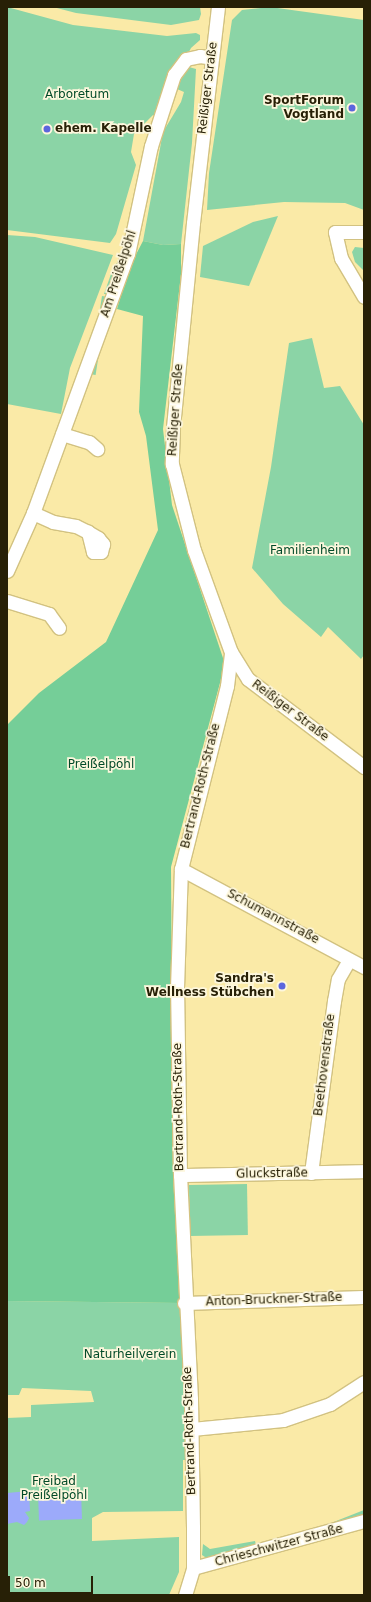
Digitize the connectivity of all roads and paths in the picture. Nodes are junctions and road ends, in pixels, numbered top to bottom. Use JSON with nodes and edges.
{"nodes":[{"id":1,"x":218,"y":7,"type":"edge"},
{"id":2,"x":212,"y":58,"type":"junction"},
{"id":3,"x":364,"y":232,"type":"edge"},
{"id":4,"x":364,"y":297,"type":"edge"},
{"id":5,"x":62,"y":434,"type":"junction"},
{"id":6,"x":96,"y":449,"type":"dead end"},
{"id":7,"x":33,"y":513,"type":"junction"},
{"id":8,"x":88,"y":532,"type":"dead end"},
{"id":9,"x":7,"y":571,"type":"edge"},
{"id":10,"x":7,"y":601,"type":"edge"},
{"id":11,"x":59,"y":628,"type":"dead end"},
{"id":12,"x":231,"y":652,"type":"junction"},
{"id":13,"x":364,"y":767,"type":"edge"},
{"id":14,"x":181,"y":869,"type":"junction"},
{"id":15,"x":349,"y":960,"type":"junction"},
{"id":16,"x":364,"y":967,"type":"edge"},
{"id":17,"x":364,"y":1171,"type":"edge"},
{"id":18,"x":310,"y":1173,"type":"junction"},
{"id":19,"x":180,"y":1175,"type":"junction"},
{"id":20,"x":364,"y":1297,"type":"edge"},
{"id":21,"x":184,"y":1303,"type":"junction"},
{"id":22,"x":364,"y":1382,"type":"edge"},
{"id":23,"x":192,"y":1429,"type":"junction"},
{"id":24,"x":364,"y":1521,"type":"edge"},
{"id":25,"x":193,"y":1568,"type":"junction"},
{"id":26,"x":185,"y":1595,"type":"edge"}],
"edges":[{"from":1,"to":2,"type":"street","name":"Reißiger Straße"},
{"from":2,"to":5,"type":"street","name":"Am Preißelpöhl"},
{"from":2,"to":12,"type":"street","name":"Reißiger Straße"},
{"from":3,"to":4,"type":"street"},
{"from":5,"to":6,"type":"street"},
{"from":5,"to":7,"type":"street","name":"Am Preißelpöhl"},
{"from":7,"to":8,"type":"street"},
{"from":7,"to":9,"type":"street","name":"Am Preißelpöhl"},
{"from":10,"to":11,"type":"street"},
{"from":12,"to":13,"type":"street","name":"Reißiger Straße"},
{"from":12,"to":14,"type":"street","name":"Bertrand-Roth-Straße"},
{"from":14,"to":15,"type":"street","name":"Schumannstraße"},
{"from":14,"to":19,"type":"street","name":"Bertrand-Roth-Straße"},
{"from":15,"to":16,"type":"street","name":"Schumannstraße"},
{"from":15,"to":18,"type":"street","name":"Beethovenstraße"},
{"from":17,"to":18,"type":"street","name":"Gluckstraße"},
{"from":18,"to":19,"type":"street","name":"Gluckstraße"},
{"from":19,"to":21,"type":"street","name":"Bertrand-Roth-Straße"},
{"from":20,"to":21,"type":"street","name":"Anton-Bruckner-Straße"},
{"from":21,"to":23,"type":"street","name":"Bertrand-Roth-Straße"},
{"from":22,"to":23,"type":"street"},
{"from":23,"to":25,"type":"street","name":"Bertrand-Roth-Straße"},
{"from":24,"to":25,"type":"street","name":"Chrieschwitzer Straße"},
{"from":25,"to":26,"type":"street","name":"Bertrand-Roth-Straße"}]}
